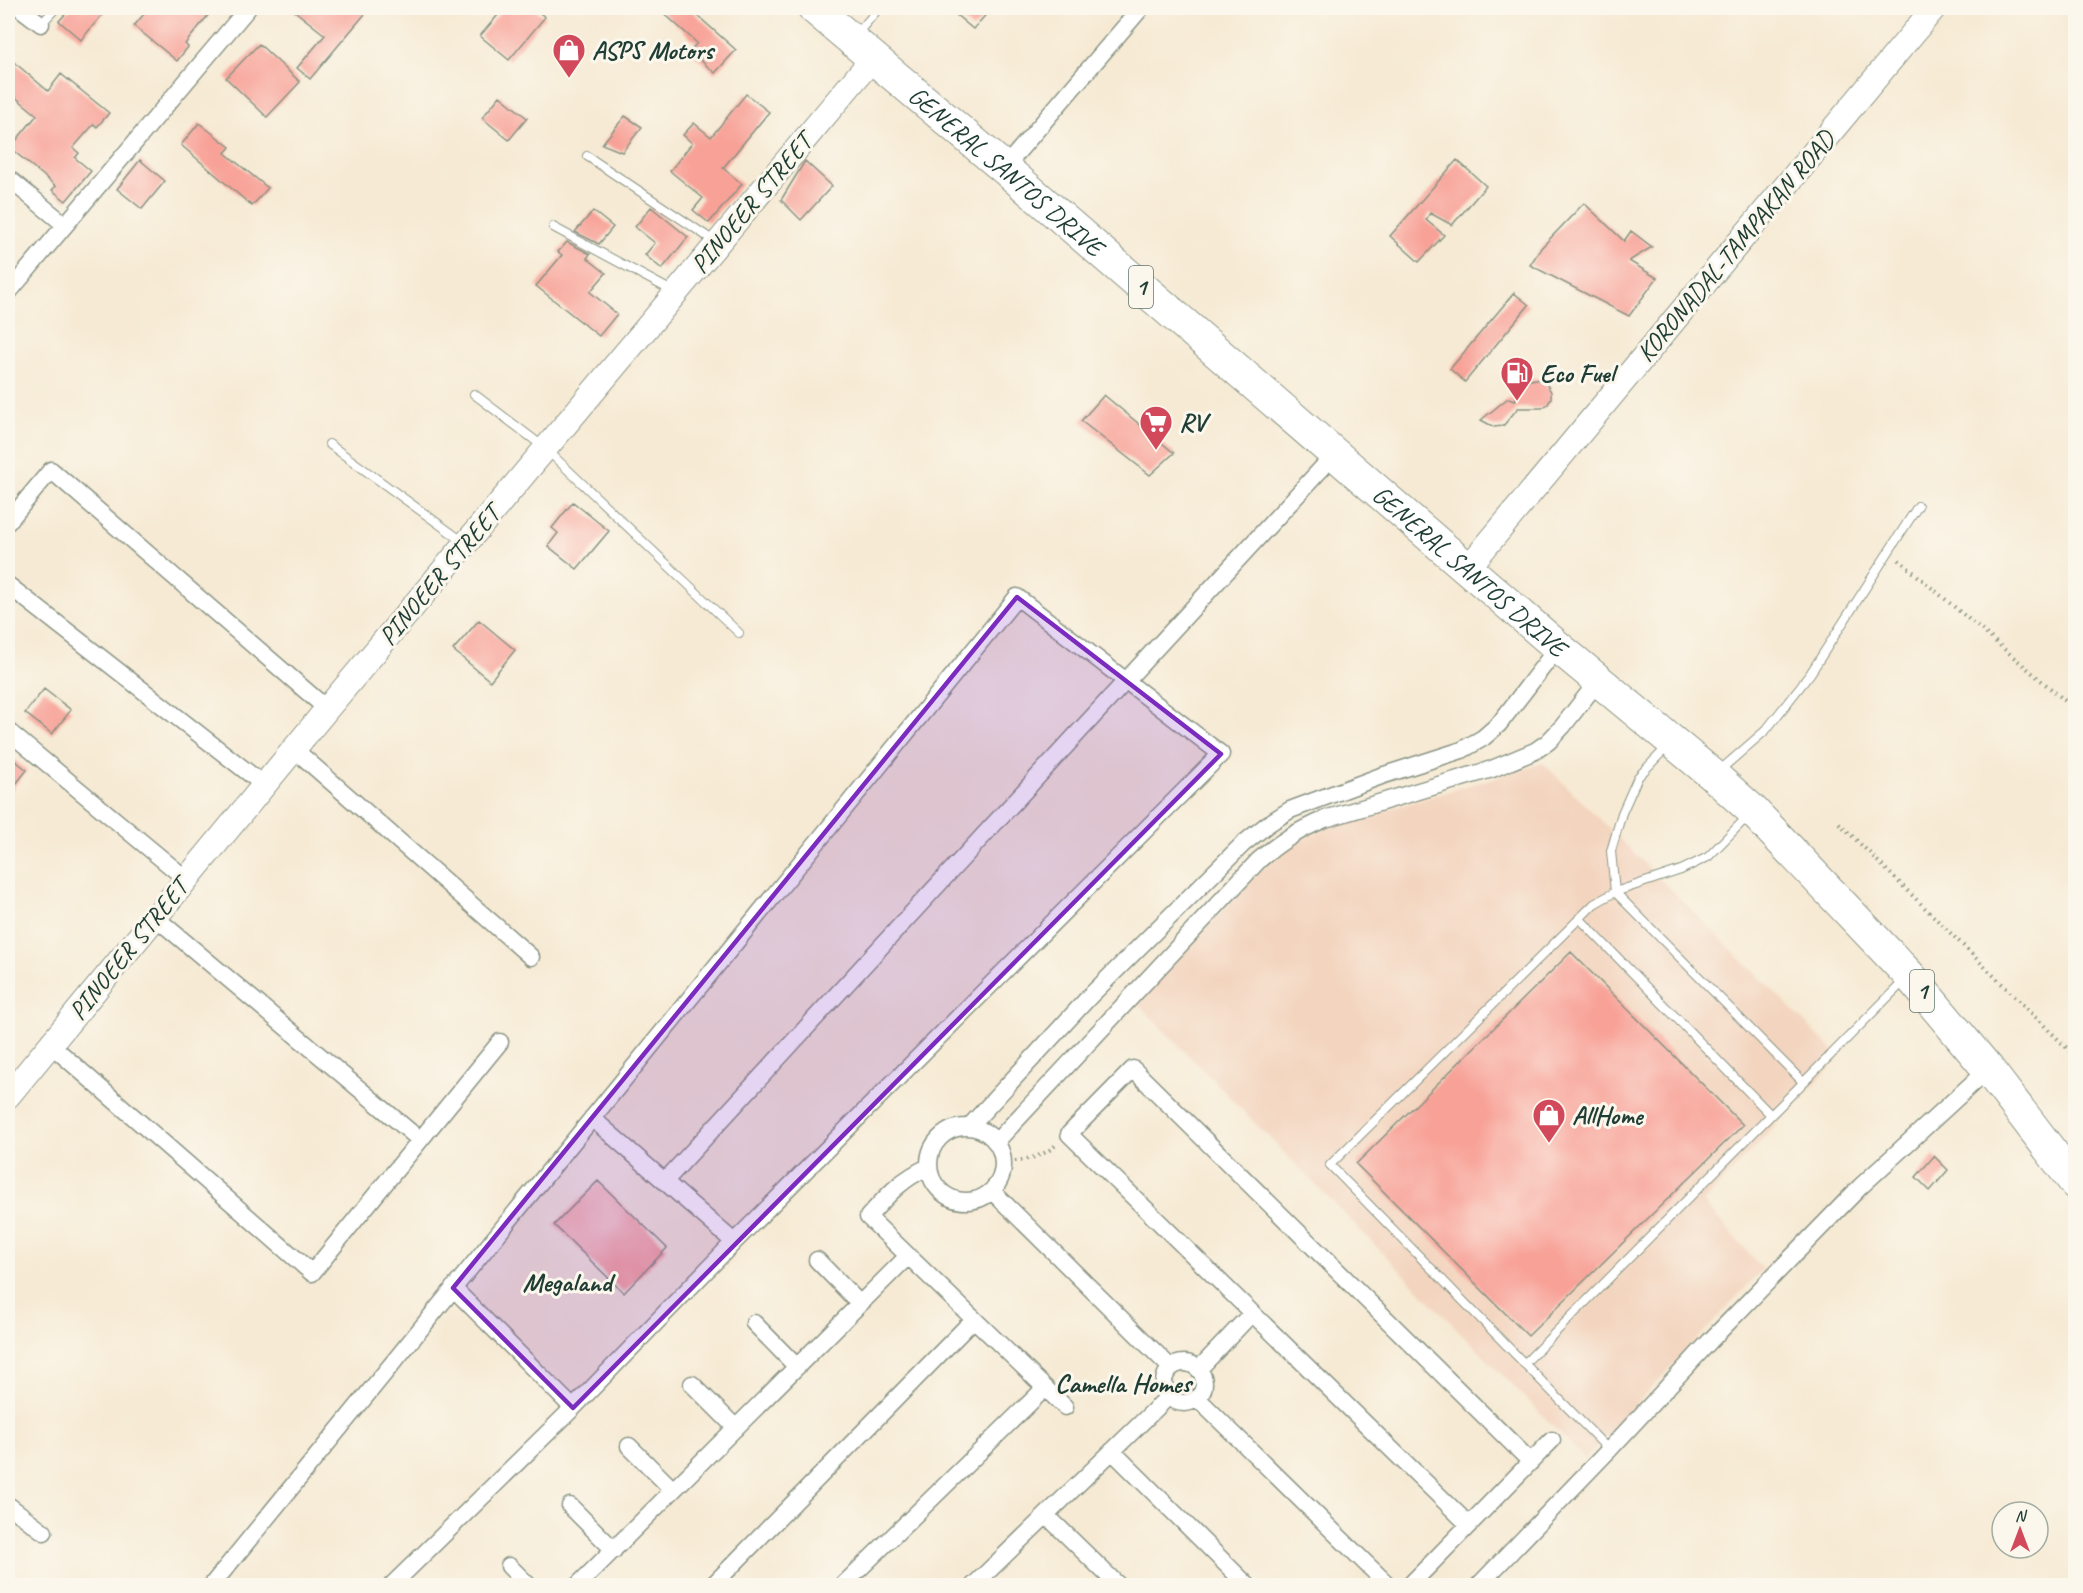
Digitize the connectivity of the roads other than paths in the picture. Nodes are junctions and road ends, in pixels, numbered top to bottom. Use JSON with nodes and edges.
{"nodes":[{"id":1,"x":20,"y":8,"type":"edge"},
{"id":2,"x":56,"y":8,"type":"edge"},
{"id":3,"x":248,"y":8,"type":"edge"},
{"id":4,"x":814,"y":8,"type":"edge"},
{"id":5,"x":879,"y":8,"type":"edge"},
{"id":6,"x":1141,"y":8,"type":"edge"},
{"id":7,"x":1934,"y":8,"type":"edge"},
{"id":8,"x":41,"y":24,"type":"joint"},
{"id":9,"x":862,"y":49,"type":"junction"},
{"id":10,"x":587,"y":156,"type":"dead end"},
{"id":11,"x":1004,"y":168,"type":"junction"},
{"id":12,"x":8,"y":178,"type":"edge"},
{"id":13,"x":64,"y":224,"type":"junction"},
{"id":14,"x":553,"y":227,"type":"dead end"},
{"id":15,"x":718,"y":243,"type":"junction"},
{"id":16,"x":8,"y":293,"type":"edge"},
{"id":17,"x":675,"y":293,"type":"junction"},
{"id":18,"x":474,"y":394,"type":"dead end"},
{"id":19,"x":329,"y":444,"type":"dead end"},
{"id":20,"x":545,"y":448,"type":"junction"},
{"id":21,"x":1334,"y":455,"type":"junction"},
{"id":22,"x":1918,"y":506,"type":"dead end"},
{"id":23,"x":8,"y":522,"type":"edge"},
{"id":24,"x":465,"y":544,"type":"junction"},
{"id":25,"x":1467,"y":569,"type":"junction"},
{"id":26,"x":8,"y":585,"type":"edge"},
{"id":27,"x":739,"y":633,"type":"dead end"},
{"id":28,"x":1558,"y":647,"type":"junction"},
{"id":29,"x":1126,"y":681,"type":"junction"},
{"id":30,"x":1598,"y":681,"type":"junction"},
{"id":31,"x":327,"y":709,"type":"junction"},
{"id":32,"x":8,"y":731,"type":"edge"},
{"id":33,"x":1672,"y":741,"type":"junction"},
{"id":34,"x":294,"y":749,"type":"junction"},
{"id":35,"x":1714,"y":776,"type":"junction"},
{"id":36,"x":264,"y":785,"type":"junction"},
{"id":37,"x":1754,"y":810,"type":"junction"},
{"id":38,"x":186,"y":879,"type":"junction"},
{"id":39,"x":1616,"y":892,"type":"junction"},
{"id":40,"x":155,"y":917,"type":"junction"},
{"id":41,"x":1579,"y":918,"type":"junction"},
{"id":42,"x":531,"y":957,"type":"dead end"},
{"id":43,"x":1909,"y":975,"type":"junction"},
{"id":44,"x":500,"y":1042,"type":"dead end"},
{"id":45,"x":50,"y":1044,"type":"junction"},
{"id":46,"x":1988,"y":1069,"type":"junction"},
{"id":47,"x":1803,"y":1082,"type":"junction"},
{"id":48,"x":8,"y":1096,"type":"edge"},
{"id":49,"x":1771,"y":1115,"type":"junction"},
{"id":50,"x":592,"y":1118,"type":"junction"},
{"id":51,"x":969,"y":1127,"type":"junction"},
{"id":52,"x":420,"y":1140,"type":"junction"},
{"id":53,"x":996,"y":1142,"type":"junction"},
{"id":54,"x":928,"y":1167,"type":"junction"},
{"id":55,"x":665,"y":1181,"type":"junction"},
{"id":56,"x":2076,"y":1184,"type":"edge"},
{"id":57,"x":992,"y":1191,"type":"junction"},
{"id":58,"x":734,"y":1242,"type":"junction"},
{"id":59,"x":908,"y":1256,"type":"junction"},
{"id":60,"x":816,"y":1260,"type":"dead end"},
{"id":61,"x":453,"y":1288,"type":"junction"},
{"id":62,"x":860,"y":1304,"type":"junction"},
{"id":63,"x":1252,"y":1313,"type":"junction"},
{"id":64,"x":974,"y":1319,"type":"junction"},
{"id":65,"x":754,"y":1323,"type":"dead end"},
{"id":66,"x":1524,"y":1364,"type":"junction"},
{"id":67,"x":797,"y":1367,"type":"junction"},
{"id":68,"x":1170,"y":1367,"type":"junction"},
{"id":69,"x":1199,"y":1369,"type":"junction"},
{"id":70,"x":692,"y":1384,"type":"dead end"},
{"id":71,"x":1045,"y":1388,"type":"junction"},
{"id":72,"x":1168,"y":1397,"type":"junction"},
{"id":73,"x":1197,"y":1398,"type":"junction"},
{"id":74,"x":1065,"y":1407,"type":"dead end"},
{"id":75,"x":573,"y":1408,"type":"junction"},
{"id":76,"x":736,"y":1428,"type":"junction"},
{"id":77,"x":1552,"y":1440,"type":"dead end"},
{"id":78,"x":629,"y":1446,"type":"dead end"},
{"id":79,"x":1112,"y":1450,"type":"junction"},
{"id":80,"x":1610,"y":1450,"type":"junction"},
{"id":81,"x":1531,"y":1462,"type":"junction"},
{"id":82,"x":673,"y":1490,"type":"junction"},
{"id":83,"x":8,"y":1505,"type":"edge"},
{"id":84,"x":570,"y":1506,"type":"dead end"},
{"id":85,"x":1046,"y":1515,"type":"junction"},
{"id":86,"x":1469,"y":1525,"type":"junction"},
{"id":87,"x":44,"y":1532,"type":"dead end"},
{"id":88,"x":614,"y":1550,"type":"junction"},
{"id":89,"x":509,"y":1566,"type":"dead end"},
{"id":90,"x":981,"y":1583,"type":"edge"},
{"id":91,"x":211,"y":1586,"type":"edge"},
{"id":92,"x":391,"y":1586,"type":"edge"},
{"id":93,"x":529,"y":1586,"type":"edge"},
{"id":94,"x":578,"y":1586,"type":"edge"},
{"id":95,"x":712,"y":1586,"type":"edge"},
{"id":96,"x":842,"y":1586,"type":"edge"},
{"id":97,"x":1119,"y":1586,"type":"edge"},
{"id":98,"x":1248,"y":1586,"type":"edge"},
{"id":99,"x":1389,"y":1586,"type":"edge"},
{"id":100,"x":1409,"y":1586,"type":"edge"},
{"id":101,"x":1478,"y":1586,"type":"edge"}],
"edges":[{"from":1,"to":8,"type":"street"},
{"from":2,"to":8,"type":"lane"},
{"from":3,"to":13,"type":"street"},
{"from":4,"to":9,"type":"highway","name":"GENERAL SANTOS DRIVE","number":"1"},
{"from":5,"to":9,"type":"lane"},
{"from":6,"to":11,"type":"street"},
{"from":7,"to":25,"type":"main road","name":"KORONADAL-TAMPAKAN ROAD"},
{"from":9,"to":11,"type":"highway","name":"GENERAL SANTOS DRIVE","number":"1"},
{"from":9,"to":15,"type":"main road","name":"PINOEER STREET"},
{"from":10,"to":15,"type":"lane"},
{"from":11,"to":21,"type":"highway","name":"GENERAL SANTOS DRIVE","number":"1"},
{"from":12,"to":13,"type":"street"},
{"from":13,"to":16,"type":"street"},
{"from":14,"to":17,"type":"lane"},
{"from":15,"to":17,"type":"main road","name":"PINOEER STREET"},
{"from":17,"to":20,"type":"main road","name":"PINOEER STREET"},
{"from":18,"to":20,"type":"lane"},
{"from":19,"to":24,"type":"lane"},
{"from":20,"to":24,"type":"main road","name":"PINOEER STREET"},
{"from":20,"to":27,"type":"lane"},
{"from":21,"to":25,"type":"highway","name":"GENERAL SANTOS DRIVE","number":"1"},
{"from":21,"to":29,"type":"street"},
{"from":22,"to":35,"type":"lane"},
{"from":23,"to":31,"type":"street"},
{"from":24,"to":31,"type":"main road","name":"PINOEER STREET"},
{"from":25,"to":28,"type":"highway","name":"GENERAL SANTOS DRIVE","number":"1"},
{"from":26,"to":36,"type":"street"},
{"from":28,"to":30,"type":"highway","name":"GENERAL SANTOS DRIVE","number":"1"},
{"from":28,"to":51,"type":"street"},
{"from":29,"to":50,"type":"street"},
{"from":29,"to":55,"type":"street"},
{"from":29,"to":58,"type":"street"},
{"from":30,"to":33,"type":"highway","name":"GENERAL SANTOS DRIVE","number":"1"},
{"from":30,"to":53,"type":"street"},
{"from":31,"to":34,"type":"main road","name":"PINOEER STREET"},
{"from":32,"to":38,"type":"street"},
{"from":33,"to":35,"type":"highway","name":"GENERAL SANTOS DRIVE","number":"1"},
{"from":33,"to":39,"type":"lane"},
{"from":34,"to":36,"type":"main road","name":"PINOEER STREET"},
{"from":34,"to":42,"type":"street"},
{"from":35,"to":37,"type":"highway","name":"GENERAL SANTOS DRIVE","number":"1"},
{"from":36,"to":38,"type":"main road","name":"PINOEER STREET"},
{"from":37,"to":39,"type":"lane"},
{"from":37,"to":43,"type":"highway","name":"GENERAL SANTOS DRIVE","number":"1"},
{"from":38,"to":40,"type":"main road","name":"PINOEER STREET"},
{"from":39,"to":41,"type":"lane"},
{"from":39,"to":47,"type":"lane"},
{"from":40,"to":45,"type":"main road","name":"PINOEER STREET"},
{"from":40,"to":52,"type":"street"},
{"from":41,"to":49,"type":"lane"},
{"from":41,"to":66,"type":"lane"},
{"from":43,"to":46,"type":"highway","name":"GENERAL SANTOS DRIVE","number":"1"},
{"from":43,"to":47,"type":"lane"},
{"from":44,"to":52,"type":"street"},
{"from":45,"to":48,"type":"main road","name":"PINOEER STREET"},
{"from":45,"to":52,"type":"street"},
{"from":46,"to":56,"type":"highway","name":"GENERAL SANTOS DRIVE","number":"1"},
{"from":46,"to":80,"type":"street"},
{"from":47,"to":49,"type":"lane"},
{"from":49,"to":66,"type":"lane"},
{"from":50,"to":55,"type":"street"},
{"from":50,"to":61,"type":"street"},
{"from":51,"to":53,"type":"street"},
{"from":51,"to":54,"type":"street"},
{"from":53,"to":57,"type":"street"},
{"from":54,"to":57,"type":"street"},
{"from":54,"to":59,"type":"street"},
{"from":55,"to":58,"type":"street"},
{"from":57,"to":68,"type":"street"},
{"from":58,"to":75,"type":"street"},
{"from":59,"to":62,"type":"street"},
{"from":59,"to":64,"type":"street"},
{"from":60,"to":62,"type":"street"},
{"from":61,"to":75,"type":"street"},
{"from":61,"to":91,"type":"street"},
{"from":62,"to":67,"type":"street"},
{"from":63,"to":69,"type":"street"},
{"from":63,"to":81,"type":"street"},
{"from":63,"to":86,"type":"street"},
{"from":64,"to":71,"type":"street"},
{"from":64,"to":95,"type":"street"},
{"from":65,"to":67,"type":"street"},
{"from":66,"to":80,"type":"lane"},
{"from":67,"to":76,"type":"street"},
{"from":68,"to":69,"type":"street"},
{"from":68,"to":72,"type":"street"},
{"from":69,"to":73,"type":"street"},
{"from":70,"to":76,"type":"street"},
{"from":71,"to":74,"type":"street"},
{"from":71,"to":96,"type":"street"},
{"from":72,"to":73,"type":"street"},
{"from":72,"to":79,"type":"street"},
{"from":73,"to":99,"type":"street"},
{"from":75,"to":92,"type":"street"},
{"from":76,"to":82,"type":"street"},
{"from":77,"to":81,"type":"street"},
{"from":78,"to":82,"type":"street"},
{"from":79,"to":85,"type":"street"},
{"from":79,"to":98,"type":"street"},
{"from":80,"to":101,"type":"street"},
{"from":81,"to":86,"type":"street"},
{"from":82,"to":88,"type":"street"},
{"from":83,"to":87,"type":"street"},
{"from":84,"to":88,"type":"street"},
{"from":85,"to":90,"type":"street"},
{"from":85,"to":97,"type":"street"},
{"from":86,"to":100,"type":"street"},
{"from":88,"to":94,"type":"street"},
{"from":89,"to":93,"type":"street"}]}
